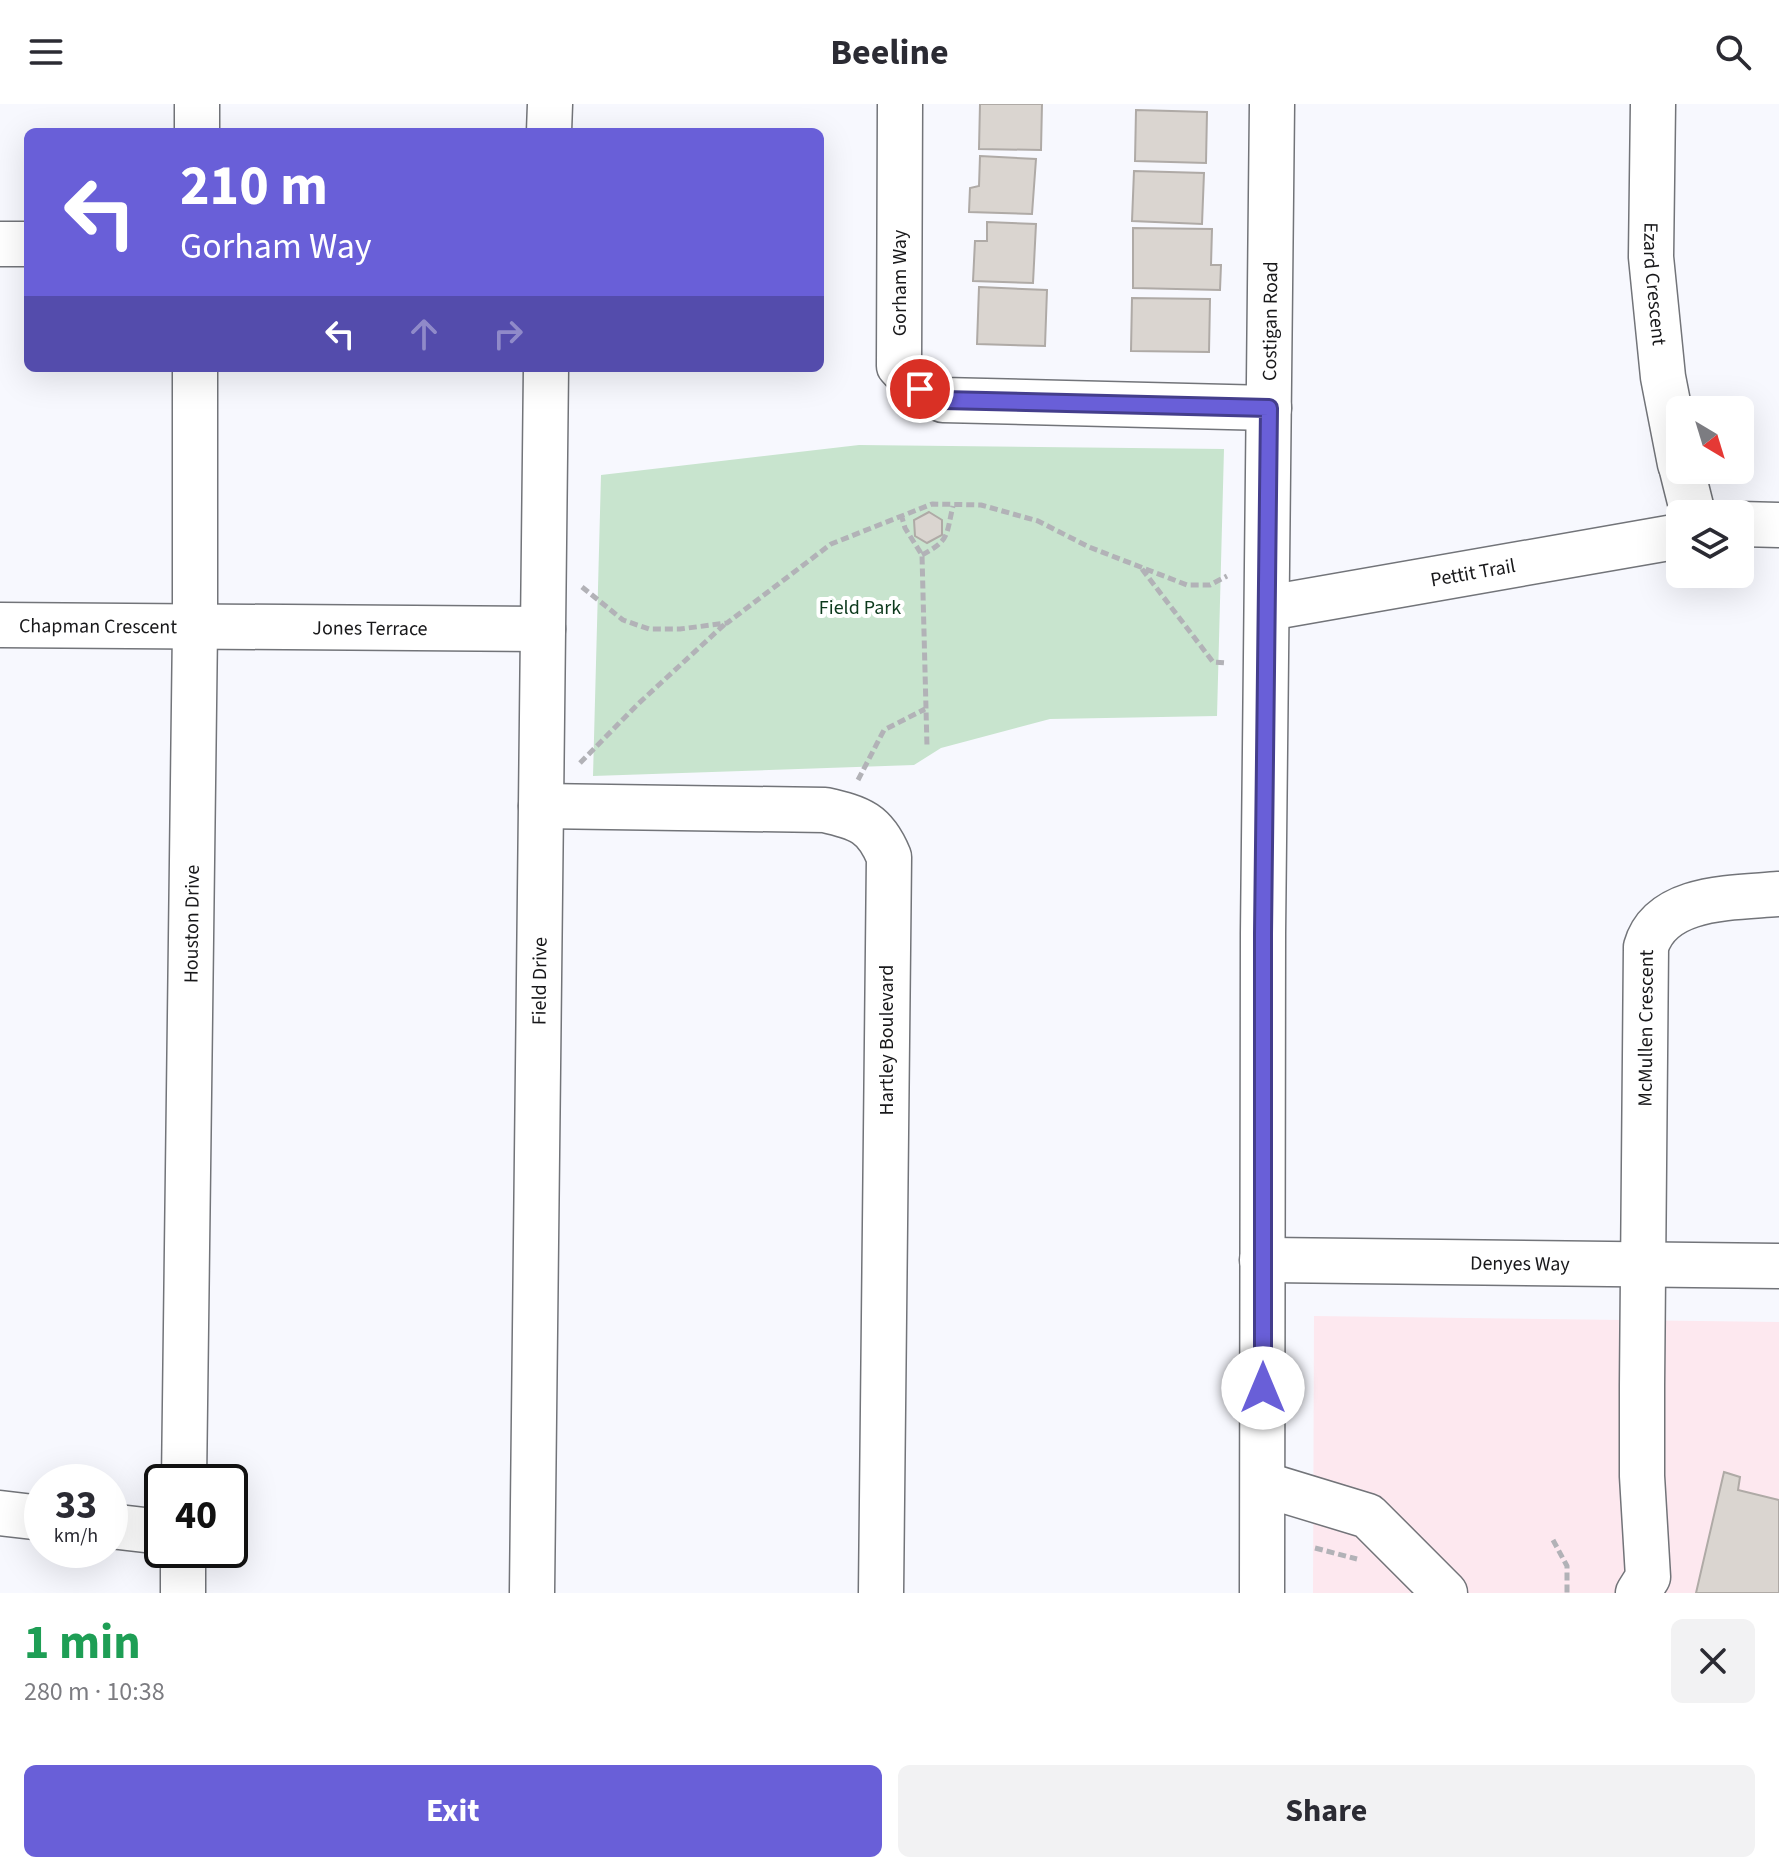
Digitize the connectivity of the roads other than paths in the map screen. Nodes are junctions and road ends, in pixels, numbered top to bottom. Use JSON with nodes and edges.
{"nodes":[{"id":1,"x":197,"y":104,"type":"edge"},
{"id":2,"x":550,"y":104,"type":"edge"},
{"id":3,"x":900,"y":104,"type":"edge"},
{"id":4,"x":1272,"y":104,"type":"edge"},
{"id":5,"x":1653,"y":104,"type":"edge"},
{"id":6,"x":197,"y":128,"type":"edge"},
{"id":7,"x":549,"y":128,"type":"edge"},
{"id":8,"x":0,"y":244,"type":"edge"},
{"id":9,"x":24,"y":244,"type":"edge"},
{"id":10,"x":195,"y":372,"type":"edge"},
{"id":11,"x":546,"y":372,"type":"edge"},
{"id":12,"x":1667,"y":396,"type":"edge"},
{"id":13,"x":1269,"y":408,"type":"junction"},
{"id":14,"x":1754,"y":524,"type":"edge"},
{"id":15,"x":1779,"y":525,"type":"edge"},
{"id":16,"x":1666,"y":538,"type":"edge"},
{"id":17,"x":1268,"y":608,"type":"junction"},
{"id":18,"x":0,"y":625,"type":"edge"},
{"id":19,"x":195,"y":628,"type":"junction"},
{"id":20,"x":543,"y":629,"type":"junction"},
{"id":21,"x":541,"y":806,"type":"junction"},
{"id":22,"x":1779,"y":894,"type":"edge"},
{"id":23,"x":1262,"y":1260,"type":"junction"},
{"id":24,"x":1643,"y":1264,"type":"junction"},
{"id":25,"x":1779,"y":1266,"type":"edge"},
{"id":26,"x":184,"y":1464,"type":"edge"},
{"id":27,"x":1263,"y":1484,"type":"junction"},
{"id":28,"x":0,"y":1513,"type":"edge"},
{"id":29,"x":24,"y":1516,"type":"edge"},
{"id":30,"x":183,"y":1568,"type":"edge"},
{"id":31,"x":183,"y":1593,"type":"edge"},
{"id":32,"x":532,"y":1593,"type":"edge"},
{"id":33,"x":881,"y":1593,"type":"edge"},
{"id":34,"x":1262,"y":1593,"type":"edge"},
{"id":35,"x":1445,"y":1593,"type":"edge"},
{"id":36,"x":1638,"y":1593,"type":"edge"}],
"edges":[{"from":1,"to":6,"type":"street"},
{"from":2,"to":7,"type":"street"},
{"from":3,"to":13,"type":"street","name":"Gorham Way"},
{"from":4,"to":13,"type":"street","name":"Costigan Road"},
{"from":5,"to":12,"type":"street","name":"Ezard Crescent"},
{"from":8,"to":9,"type":"street"},
{"from":10,"to":19,"type":"street","name":"Houston Drive"},
{"from":11,"to":20,"type":"street","name":"Field Drive"},
{"from":13,"to":17,"type":"street","name":"Costigan Road"},
{"from":14,"to":15,"type":"street"},
{"from":16,"to":17,"type":"street","name":"Pettit Trail"},
{"from":17,"to":23,"type":"street","name":"Costigan Road"},
{"from":18,"to":19,"type":"street","name":"Chapman Crescent"},
{"from":19,"to":20,"type":"street","name":"Jones Terrace"},
{"from":19,"to":26,"type":"street","name":"Houston Drive"},
{"from":20,"to":21,"type":"street","name":"Field Drive"},
{"from":21,"to":32,"type":"street","name":"Field Drive"},
{"from":21,"to":33,"type":"street","name":"Hartley Boulevard"},
{"from":22,"to":24,"type":"street","name":"McMullen Crescent"},
{"from":23,"to":24,"type":"street","name":"Denyes Way"},
{"from":23,"to":27,"type":"street","name":"Costigan Road"},
{"from":24,"to":25,"type":"street","name":"Denyes Way"},
{"from":24,"to":36,"type":"street","name":"McMullen Crescent"},
{"from":27,"to":34,"type":"street","name":"Costigan Road"},
{"from":27,"to":35,"type":"street"},
{"from":28,"to":29,"type":"street"},
{"from":30,"to":31,"type":"street"}]}
